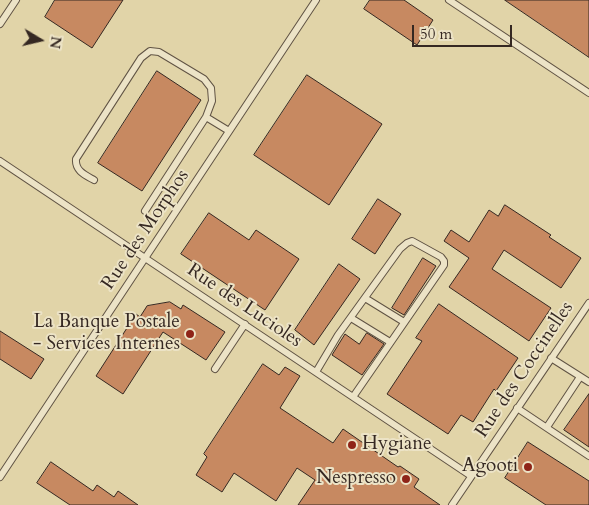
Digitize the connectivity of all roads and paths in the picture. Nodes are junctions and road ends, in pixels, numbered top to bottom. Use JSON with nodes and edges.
{"nodes":[{"id":1,"x":16,"y":0,"type":"edge"},
{"id":2,"x":316,"y":0,"type":"edge"},
{"id":3,"x":449,"y":0,"type":"edge"},
{"id":4,"x":0,"y":24,"type":"edge"},
{"id":5,"x":589,"y":92,"type":"edge"},
{"id":6,"x":206,"y":117,"type":"junction"},
{"id":7,"x":230,"y":131,"type":"junction"},
{"id":8,"x":0,"y":162,"type":"edge"},
{"id":9,"x":94,"y":180,"type":"dead end"},
{"id":10,"x":145,"y":211,"type":"dead end"},
{"id":11,"x":145,"y":258,"type":"junction"},
{"id":12,"x":365,"y":298,"type":"junction"},
{"id":13,"x":589,"y":303,"type":"edge"},
{"id":14,"x":351,"y":318,"type":"junction"},
{"id":15,"x":404,"y":322,"type":"junction"},
{"id":16,"x":245,"y":324,"type":"junction"},
{"id":17,"x":390,"y":342,"type":"junction"},
{"id":18,"x":550,"y":358,"type":"junction"},
{"id":19,"x":215,"y":369,"type":"dead end"},
{"id":20,"x":316,"y":372,"type":"junction"},
{"id":21,"x":580,"y":377,"type":"junction"},
{"id":22,"x":589,"y":382,"type":"edge"},
{"id":23,"x":353,"y":397,"type":"junction"},
{"id":24,"x":517,"y":408,"type":"junction"},
{"id":25,"x":547,"y":428,"type":"junction"},
{"id":26,"x":589,"y":456,"type":"edge"},
{"id":27,"x":0,"y":475,"type":"edge"},
{"id":28,"x":471,"y":476,"type":"junction"},
{"id":29,"x":452,"y":505,"type":"edge"}],
"edges":[{"from":1,"to":4,"type":"lane"},
{"from":2,"to":7,"type":"lane","name":"Rue des Morphos"},
{"from":3,"to":5,"type":"lane"},
{"from":6,"to":7,"type":"lane"},
{"from":6,"to":9,"type":"lane"},
{"from":6,"to":10,"type":"lane"},
{"from":7,"to":11,"type":"lane","name":"Rue des Morphos"},
{"from":8,"to":11,"type":"lane","name":"Rue des Lucioles"},
{"from":11,"to":16,"type":"lane","name":"Rue des Lucioles"},
{"from":11,"to":27,"type":"lane","name":"Rue des Morphos"},
{"from":12,"to":14,"type":"lane"},
{"from":12,"to":15,"type":"lane"},
{"from":12,"to":15,"type":"lane"},
{"from":13,"to":18,"type":"lane","name":"Rue des Coccinelles"},
{"from":14,"to":17,"type":"lane"},
{"from":14,"to":20,"type":"lane"},
{"from":15,"to":17,"type":"lane"},
{"from":16,"to":19,"type":"lane"},
{"from":16,"to":20,"type":"lane","name":"Rue des Lucioles"},
{"from":17,"to":23,"type":"lane"},
{"from":18,"to":21,"type":"lane"},
{"from":18,"to":24,"type":"lane","name":"Rue des Coccinelles"},
{"from":20,"to":23,"type":"lane","name":"Rue des Lucioles"},
{"from":21,"to":22,"type":"lane"},
{"from":21,"to":25,"type":"lane"},
{"from":23,"to":28,"type":"lane","name":"Rue des Lucioles"},
{"from":24,"to":25,"type":"lane"},
{"from":24,"to":28,"type":"lane","name":"Rue des Coccinelles"},
{"from":25,"to":26,"type":"lane"},
{"from":28,"to":29,"type":"lane","name":"Rue des Coccinelles"}]}
